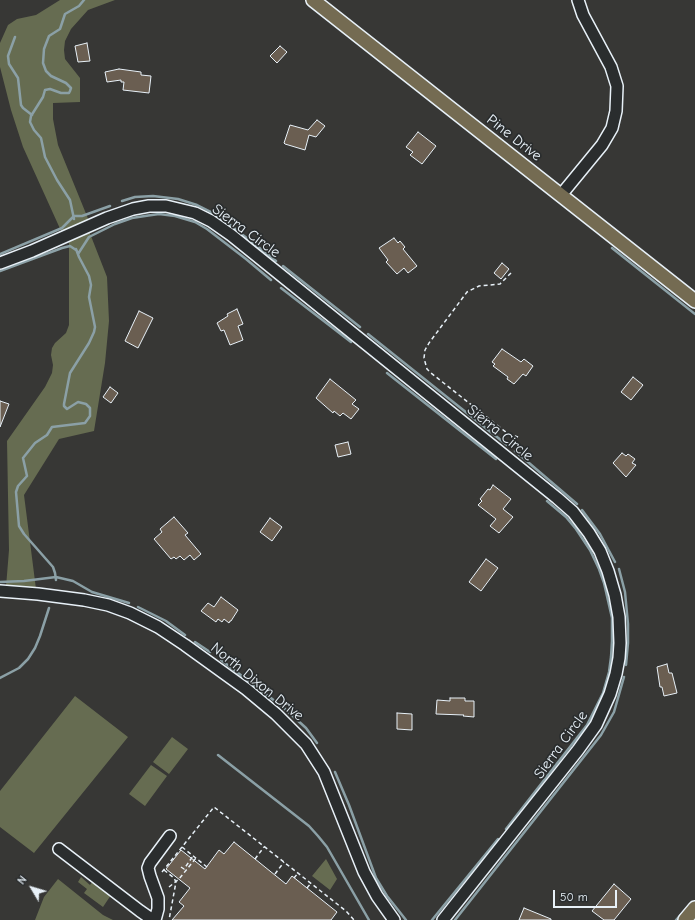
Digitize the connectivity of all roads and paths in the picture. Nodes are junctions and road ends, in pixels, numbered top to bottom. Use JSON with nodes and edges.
{"nodes":[{"id":1,"x":314,"y":0,"type":"edge"},
{"id":2,"x":578,"y":0,"type":"edge"},
{"id":3,"x":561,"y":195,"type":"junction"},
{"id":4,"x":0,"y":263,"type":"edge"},
{"id":5,"x":511,"y":272,"type":"dead end"},
{"id":6,"x":695,"y":301,"type":"edge"},
{"id":7,"x":518,"y":437,"type":"dead end"},
{"id":8,"x":0,"y":591,"type":"edge"},
{"id":9,"x":170,"y":836,"type":"dead end"},
{"id":10,"x":182,"y":847,"type":"junction"},
{"id":11,"x":264,"y":847,"type":"junction"},
{"id":12,"x":60,"y":849,"type":"dead end"},
{"id":13,"x":194,"y":857,"type":"junction"},
{"id":14,"x":255,"y":859,"type":"dead end"},
{"id":15,"x":284,"y":862,"type":"junction"},
{"id":16,"x":181,"y":867,"type":"dead end"},
{"id":17,"x":207,"y":867,"type":"dead end"},
{"id":18,"x":298,"y":873,"type":"junction"},
{"id":19,"x":275,"y":874,"type":"dead end"},
{"id":20,"x":294,"y":878,"type":"dead end"},
{"id":21,"x":176,"y":882,"type":"junction"},
{"id":22,"x":311,"y":883,"type":"junction"},
{"id":23,"x":169,"y":887,"type":"dead end"},
{"id":24,"x":307,"y":888,"type":"dead end"},
{"id":25,"x":695,"y":908,"type":"edge"},
{"id":26,"x":154,"y":920,"type":"edge"},
{"id":27,"x":169,"y":920,"type":"edge"},
{"id":28,"x":354,"y":920,"type":"edge"},
{"id":29,"x":394,"y":920,"type":"edge"},
{"id":30,"x":443,"y":920,"type":"edge"},
{"id":31,"x":685,"y":920,"type":"edge"}],
"edges":[{"from":1,"to":3,"type":"main road","name":"Pine Drive"},
{"from":2,"to":3,"type":"street"},
{"from":3,"to":6,"type":"main road","name":"Pine Drive"},
{"from":4,"to":30,"type":"street","name":"Sierra Circle"},
{"from":5,"to":7,"type":"path"},
{"from":8,"to":29,"type":"street","name":"North Dixon Drive"},
{"from":9,"to":26,"type":"street"},
{"from":10,"to":11,"type":"path"},
{"from":10,"to":13,"type":"path"},
{"from":10,"to":21,"type":"path"},
{"from":11,"to":14,"type":"path"},
{"from":11,"to":15,"type":"path"},
{"from":12,"to":26,"type":"street"},
{"from":13,"to":16,"type":"path"},
{"from":13,"to":17,"type":"path"},
{"from":13,"to":21,"type":"path"},
{"from":15,"to":18,"type":"path"},
{"from":15,"to":19,"type":"path"},
{"from":18,"to":20,"type":"path"},
{"from":18,"to":22,"type":"path"},
{"from":21,"to":23,"type":"path"},
{"from":21,"to":27,"type":"path"},
{"from":22,"to":24,"type":"path"},
{"from":22,"to":28,"type":"path"},
{"from":25,"to":31,"type":"main road"}]}
